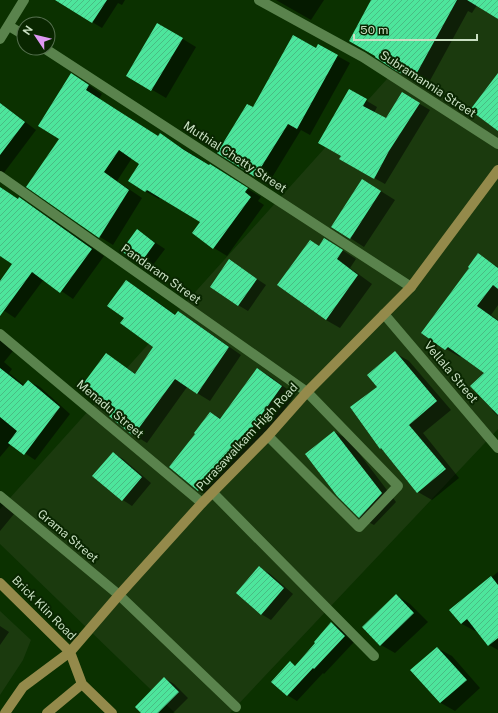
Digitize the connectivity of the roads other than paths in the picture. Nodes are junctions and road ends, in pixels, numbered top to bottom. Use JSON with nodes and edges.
{"nodes":[{"id":1,"x":24,"y":0,"type":"edge"},
{"id":2,"x":259,"y":0,"type":"edge"},
{"id":3,"x":9,"y":26,"type":"junction"},
{"id":4,"x":16,"y":30,"type":"edge"},
{"id":5,"x":0,"y":39,"type":"edge"},
{"id":6,"x":56,"y":56,"type":"edge"},
{"id":7,"x":498,"y":144,"type":"edge"},
{"id":8,"x":498,"y":170,"type":"edge"},
{"id":9,"x":0,"y":176,"type":"edge"},
{"id":10,"x":411,"y":287,"type":"junction"},
{"id":11,"x":384,"y":314,"type":"junction"},
{"id":12,"x":0,"y":334,"type":"edge"},
{"id":13,"x":307,"y":392,"type":"junction"},
{"id":14,"x":268,"y":436,"type":"junction"},
{"id":15,"x":498,"y":448,"type":"edge"},
{"id":16,"x":213,"y":493,"type":"junction"},
{"id":17,"x":0,"y":496,"type":"edge"},
{"id":18,"x":202,"y":504,"type":"junction"},
{"id":19,"x":0,"y":583,"type":"edge"},
{"id":20,"x":119,"y":596,"type":"junction"},
{"id":21,"x":70,"y":652,"type":"junction"},
{"id":22,"x":374,"y":656,"type":"dead end"},
{"id":23,"x":82,"y":684,"type":"junction"},
{"id":24,"x":236,"y":707,"type":"dead end"},
{"id":25,"x":4,"y":713,"type":"edge"},
{"id":26,"x":46,"y":713,"type":"edge"},
{"id":27,"x":112,"y":713,"type":"edge"}],
"edges":[{"from":1,"to":3,"type":"street"},
{"from":2,"to":7,"type":"street","name":"Subramannia Street"},
{"from":3,"to":4,"type":"street"},
{"from":3,"to":5,"type":"street"},
{"from":6,"to":10,"type":"street","name":"Muthial Chetty Street"},
{"from":8,"to":10,"type":"main road","name":"Purasawalkam High Road"},
{"from":9,"to":13,"type":"street","name":"Pandaram Street"},
{"from":10,"to":11,"type":"main road","name":"Purasawalkam High Road"},
{"from":11,"to":13,"type":"main road","name":"Purasawalkam High Road"},
{"from":11,"to":15,"type":"street","name":"Vellala Street"},
{"from":12,"to":18,"type":"street","name":"Menadu Street"},
{"from":13,"to":14,"type":"main road","name":"Purasawalkam High Road"},
{"from":13,"to":14,"type":"street","name":"Pandaram Street"},
{"from":14,"to":16,"type":"main road","name":"Purasawalkam High Road"},
{"from":16,"to":18,"type":"main road","name":"Purasawalkam High Road"},
{"from":16,"to":22,"type":"street"},
{"from":17,"to":20,"type":"street","name":"Grama Street"},
{"from":18,"to":20,"type":"main road","name":"Purasawalkam High Road"},
{"from":19,"to":21,"type":"main road","name":"Brick Klin Road"},
{"from":20,"to":21,"type":"main road","name":"Purasawalkam High Road"},
{"from":20,"to":24,"type":"street","name":"Grama Street"},
{"from":21,"to":23,"type":"main road"},
{"from":21,"to":25,"type":"main road","name":"Purasawalkam High Road"},
{"from":23,"to":26,"type":"main road"},
{"from":23,"to":27,"type":"main road"}]}
